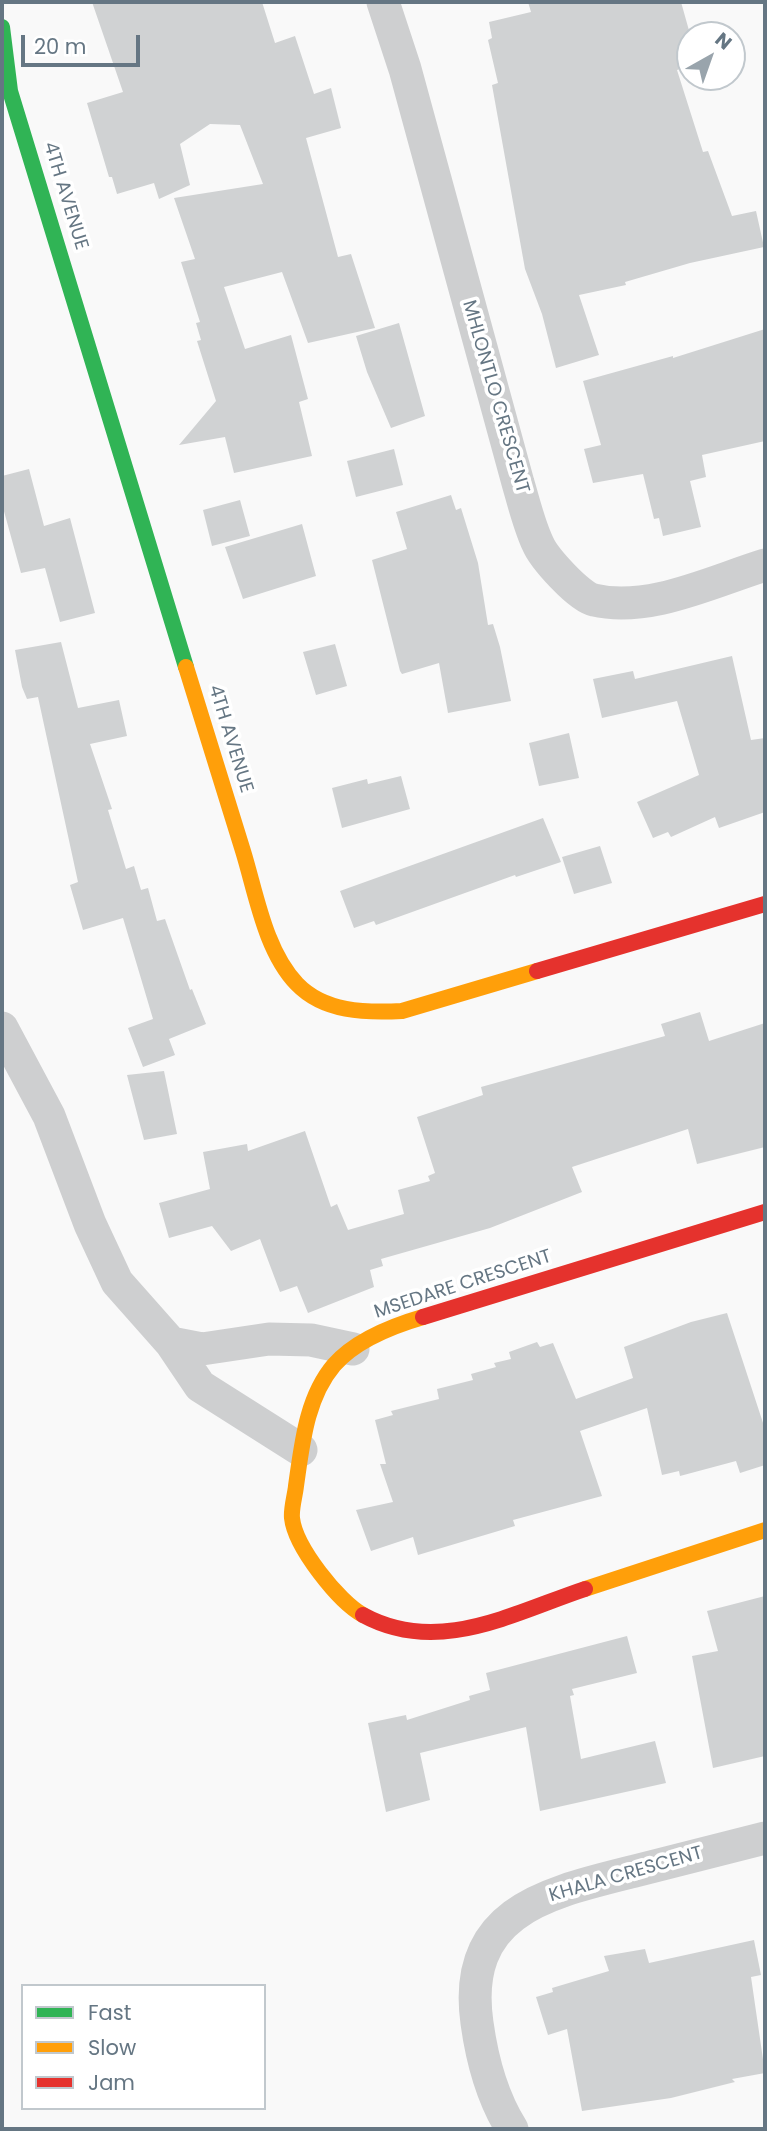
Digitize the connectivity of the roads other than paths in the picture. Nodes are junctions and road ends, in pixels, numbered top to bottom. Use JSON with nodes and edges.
{"nodes":[{"id":1,"x":383,"y":2,"type":"edge"},
{"id":2,"x":2,"y":33,"type":"edge"},
{"id":3,"x":765,"y":565,"type":"edge"},
{"id":4,"x":765,"y":904,"type":"edge"},
{"id":5,"x":2,"y":1028,"type":"edge"},
{"id":6,"x":765,"y":1212,"type":"edge"},
{"id":7,"x":171,"y":1343,"type":"junction"},
{"id":8,"x":353,"y":1349,"type":"junction"},
{"id":9,"x":301,"y":1450,"type":"junction"},
{"id":10,"x":765,"y":1530,"type":"edge"},
{"id":11,"x":765,"y":1838,"type":"edge"},
{"id":12,"x":512,"y":2129,"type":"edge"}],
"edges":[{"from":1,"to":3,"type":"street","name":"MHLONTLO CRESCENT"},
{"from":2,"to":4,"type":"street","name":"4TH AVENUE"},
{"from":5,"to":7,"type":"street"},
{"from":6,"to":8,"type":"street","name":"MSEDARE CRESCENT"},
{"from":7,"to":8,"type":"street"},
{"from":7,"to":9,"type":"street"},
{"from":8,"to":9,"type":"street","name":"MSEDARE CRESCENT"},
{"from":9,"to":10,"type":"street","name":"MSEDARE CRESCENT"},
{"from":11,"to":12,"type":"street","name":"KHALA CRESCENT"}]}
